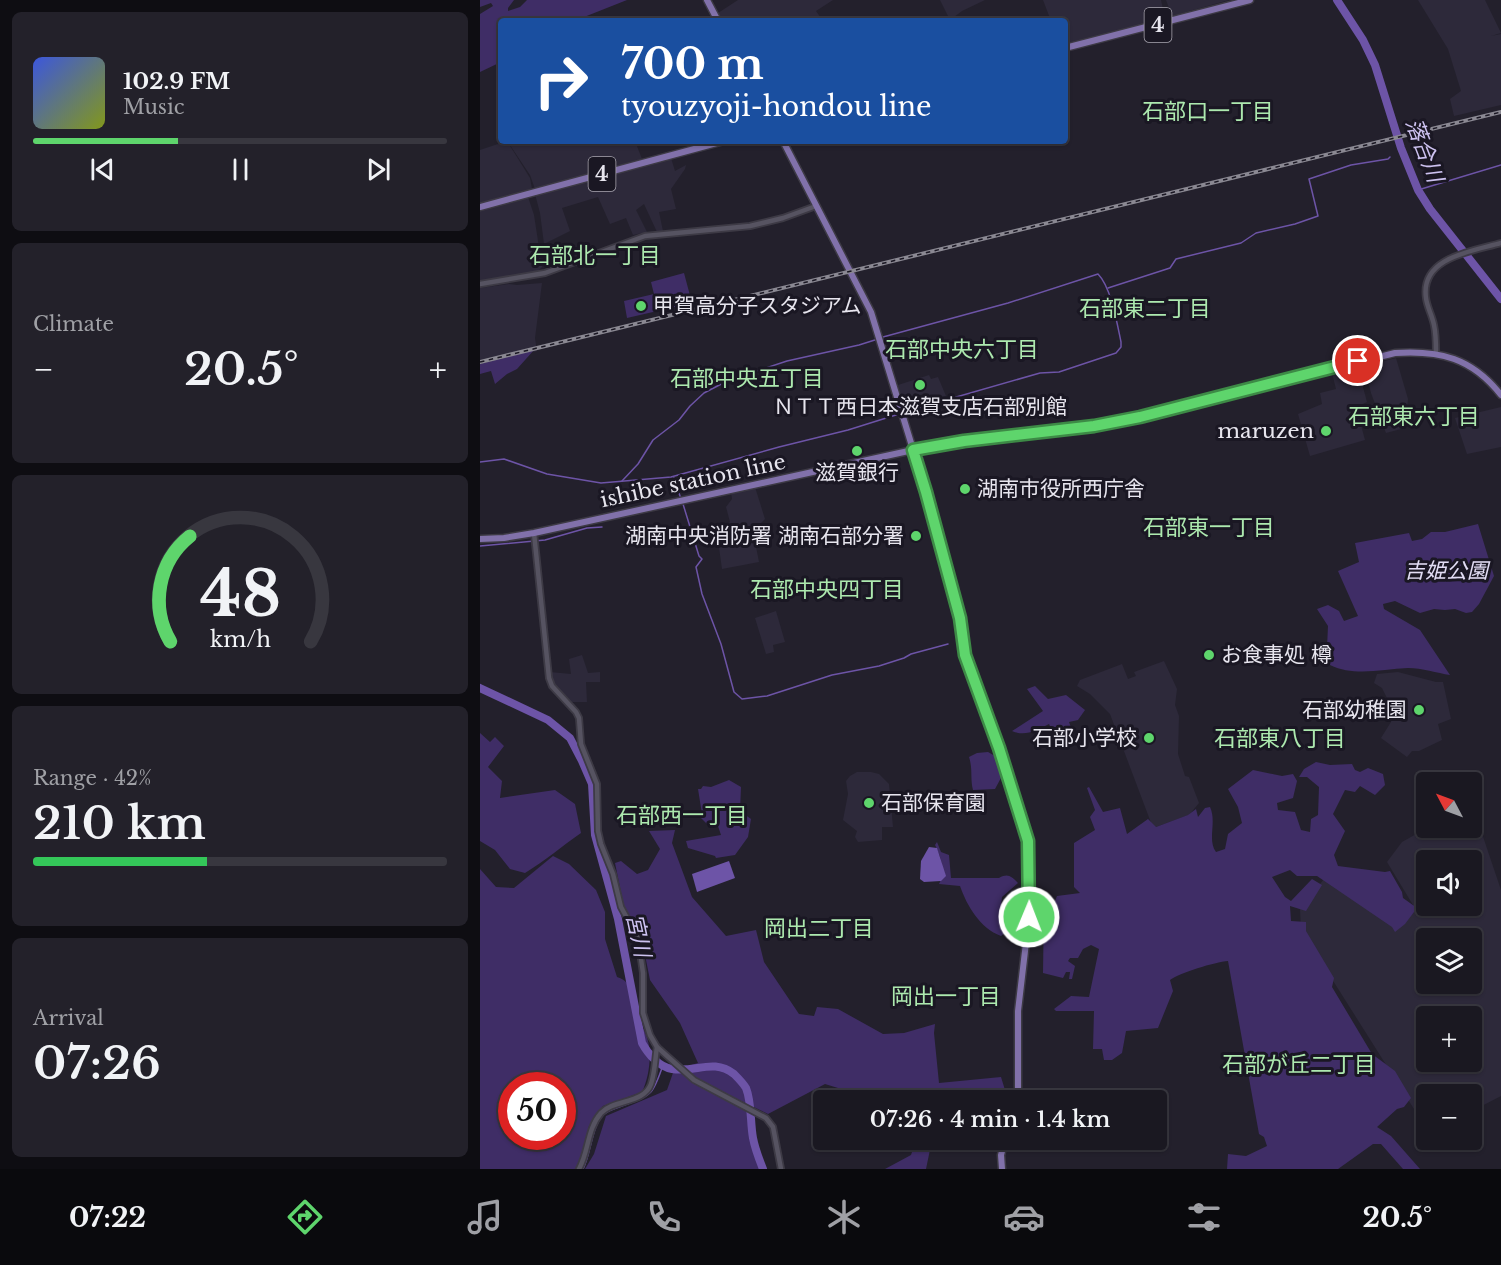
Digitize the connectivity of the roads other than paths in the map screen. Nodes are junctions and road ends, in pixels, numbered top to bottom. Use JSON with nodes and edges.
{"nodes":[{"id":1,"x":707,"y":0,"type":"edge"},
{"id":2,"x":1250,"y":0,"type":"edge"},
{"id":3,"x":716,"y":18,"type":"edge"},
{"id":4,"x":1068,"y":47,"type":"edge"},
{"id":5,"x":713,"y":144,"type":"edge"},
{"id":6,"x":785,"y":144,"type":"edge"},
{"id":7,"x":816,"y":206,"type":"junction"},
{"id":8,"x":480,"y":207,"type":"edge"},
{"id":9,"x":1501,"y":243,"type":"edge"},
{"id":10,"x":480,"y":284,"type":"edge"},
{"id":11,"x":1436,"y":353,"type":"junction"},
{"id":12,"x":1501,"y":395,"type":"edge"},
{"id":13,"x":913,"y":450,"type":"junction"},
{"id":14,"x":534,"y":533,"type":"junction"},
{"id":15,"x":480,"y":539,"type":"edge"},
{"id":16,"x":657,"y":1047,"type":"junction"},
{"id":17,"x":1018,"y":1090,"type":"edge"},
{"id":18,"x":1002,"y":1150,"type":"edge"},
{"id":19,"x":579,"y":1169,"type":"edge"},
{"id":20,"x":781,"y":1169,"type":"edge"},
{"id":21,"x":1002,"y":1169,"type":"edge"}],
"edges":[{"from":1,"to":3,"type":"main road"},
{"from":2,"to":4,"type":"main road","number":"4"},
{"from":5,"to":8,"type":"main road","number":"4"},
{"from":6,"to":7,"type":"main road"},
{"from":7,"to":10,"type":"street"},
{"from":7,"to":13,"type":"main road"},
{"from":9,"to":11,"type":"street"},
{"from":11,"to":12,"type":"main road","name":"ishibe station line"},
{"from":11,"to":13,"type":"main road","name":"ishibe station line"},
{"from":13,"to":14,"type":"main road","name":"ishibe station line"},
{"from":13,"to":17,"type":"main road"},
{"from":14,"to":15,"type":"main road","name":"ishibe station line"},
{"from":14,"to":16,"type":"street"},
{"from":16,"to":19,"type":"street"},
{"from":16,"to":20,"type":"street"},
{"from":18,"to":21,"type":"main road"}]}
